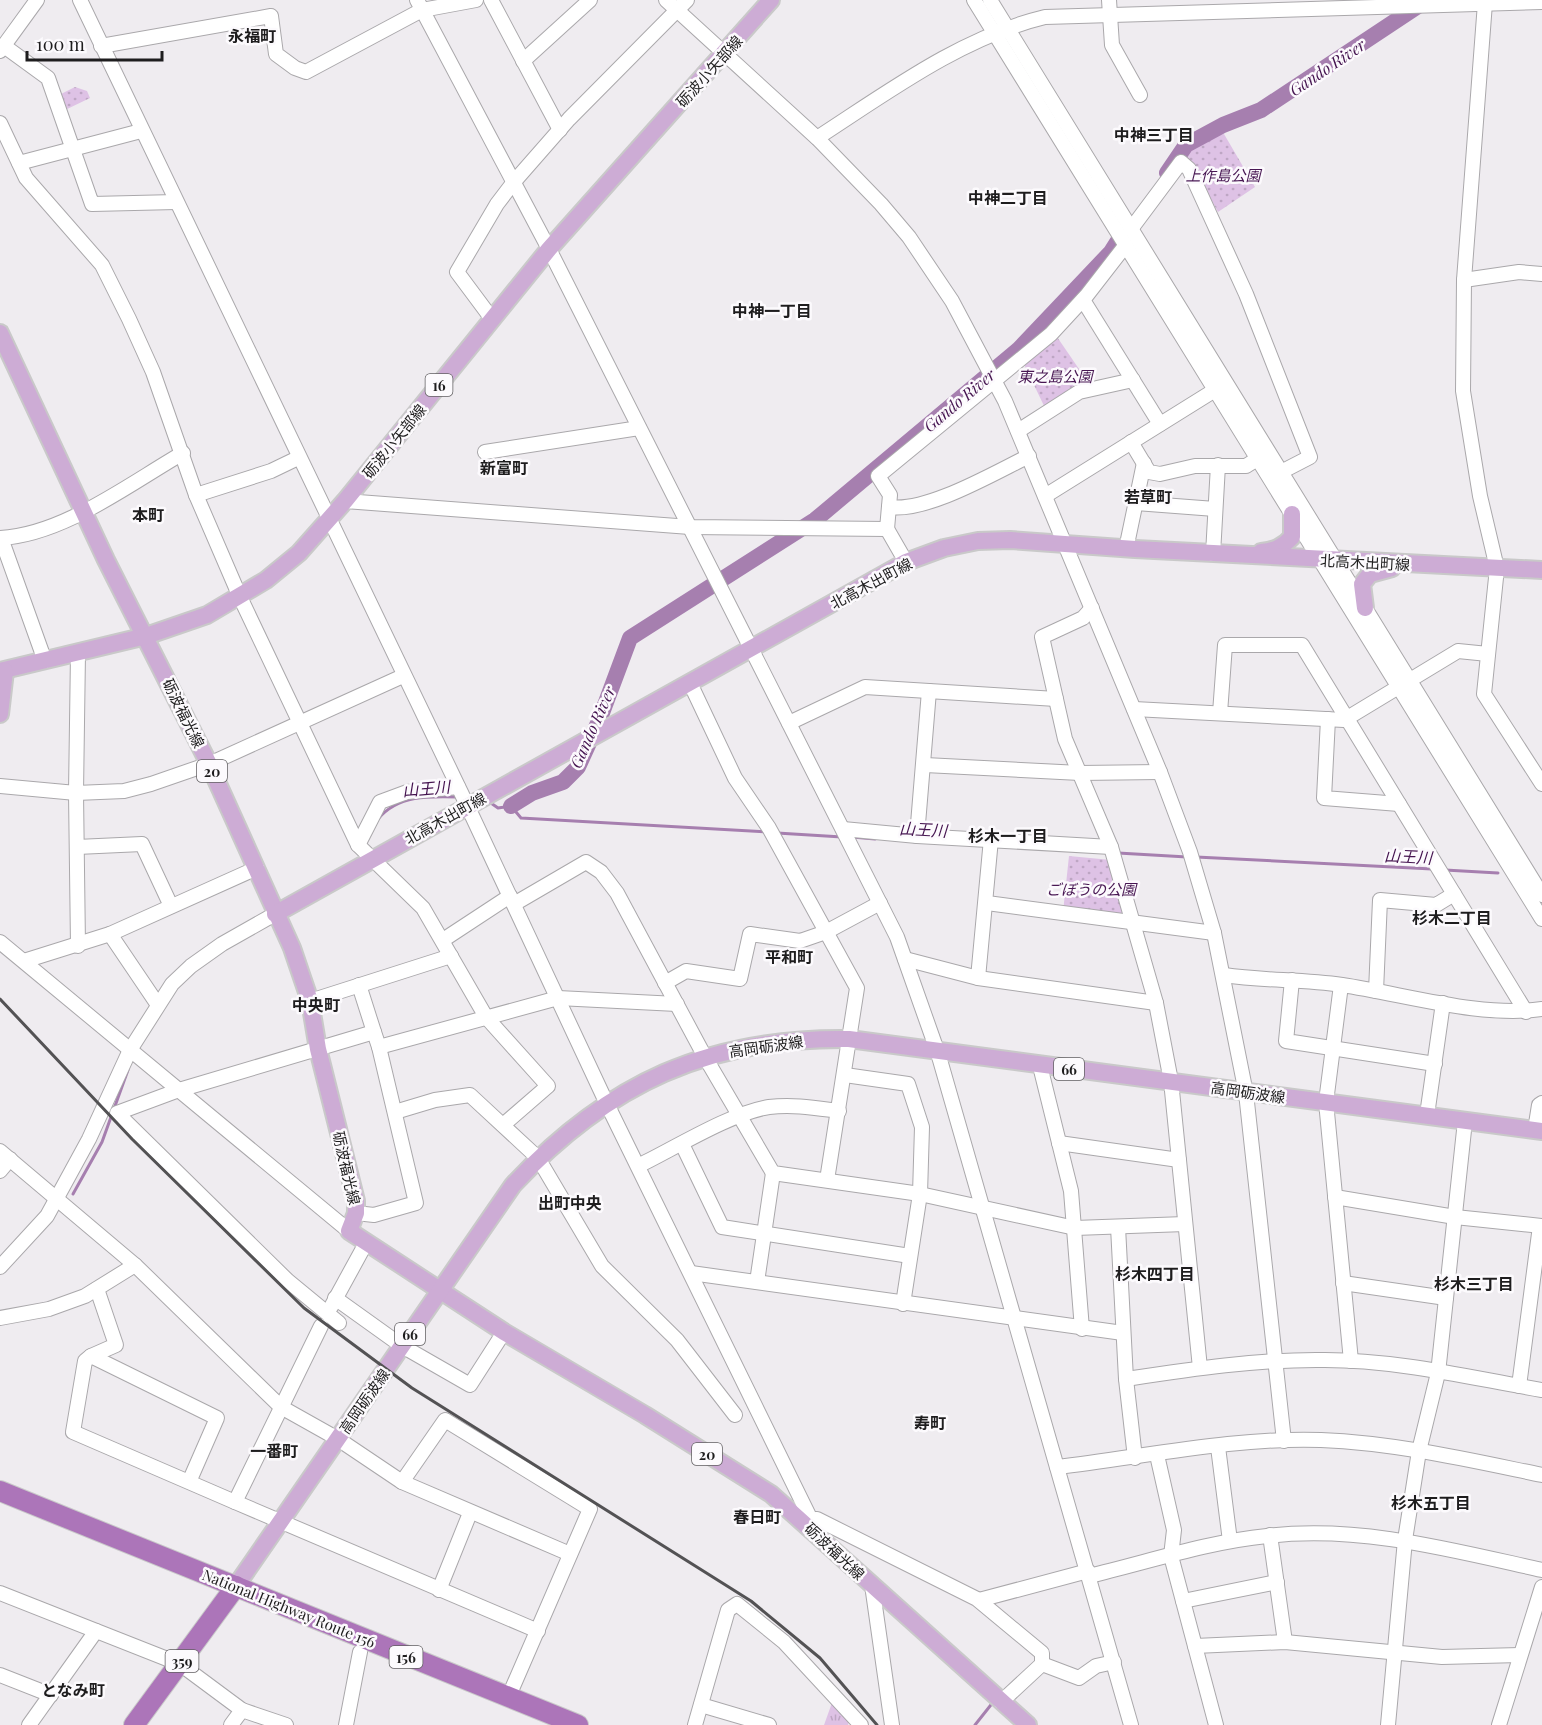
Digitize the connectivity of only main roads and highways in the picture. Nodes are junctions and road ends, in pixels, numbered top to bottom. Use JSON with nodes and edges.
{"nodes":[{"id":1,"x":771,"y":0,"type":"edge"},
{"id":2,"x":0,"y":333,"type":"edge"},
{"id":3,"x":1292,"y":514,"type":"road end"},
{"id":4,"x":1222,"y":554,"type":"junction"},
{"id":5,"x":1426,"y":565,"type":"junction"},
{"id":6,"x":1542,"y":570,"type":"edge"},
{"id":7,"x":1365,"y":608,"type":"road end"},
{"id":8,"x":146,"y":636,"type":"junction"},
{"id":9,"x":3,"y":671,"type":"edge"},
{"id":10,"x":0,"y":714,"type":"edge"},
{"id":11,"x":275,"y":914,"type":"junction"},
{"id":12,"x":1538,"y":1131,"type":"edge"},
{"id":13,"x":440,"y":1291,"type":"junction"},
{"id":14,"x":0,"y":1491,"type":"edge"},
{"id":15,"x":0,"y":1505,"type":"edge"},
{"id":16,"x":232,"y":1591,"type":"junction"},
{"id":17,"x":134,"y":1725,"type":"edge"},
{"id":18,"x":543,"y":1725,"type":"edge"},
{"id":19,"x":578,"y":1725,"type":"edge"},
{"id":20,"x":1028,"y":1725,"type":"edge"}],
"edges":[{"from":1,"to":8,"type":"main road","name":"砺波小矢部線","number":"16"},
{"from":2,"to":8,"type":"main road","name":"砺波福光線","number":"20"},
{"from":3,"to":4,"type":"main road"},
{"from":4,"to":5,"type":"main road","name":"北高木出町線"},
{"from":4,"to":11,"type":"main road","name":"北高木出町線"},
{"from":5,"to":6,"type":"main road","name":"北高木出町線"},
{"from":5,"to":7,"type":"main road"},
{"from":8,"to":9,"type":"main road","name":"砺波小矢部線","number":"16"},
{"from":8,"to":11,"type":"main road","name":"砺波福光線","number":"20"},
{"from":9,"to":10,"type":"main road"},
{"from":11,"to":13,"type":"main road","name":"砺波福光線","number":"20"},
{"from":12,"to":13,"type":"main road","name":"高岡砺波線","number":"66"},
{"from":13,"to":16,"type":"main road","name":"高岡砺波線","number":"66"},
{"from":13,"to":20,"type":"main road","name":"砺波福光線","number":"20"},
{"from":14,"to":16,"type":"highway","name":"National Highway Route 156","number":"156"},
{"from":15,"to":16,"type":"highway","name":"National Highway Route 156","number":"156"},
{"from":16,"to":17,"type":"highway","number":"359"},
{"from":16,"to":18,"type":"highway","name":"National Highway Route 156","number":"156"},
{"from":16,"to":19,"type":"highway","name":"National Highway Route 156","number":"156"}]}
